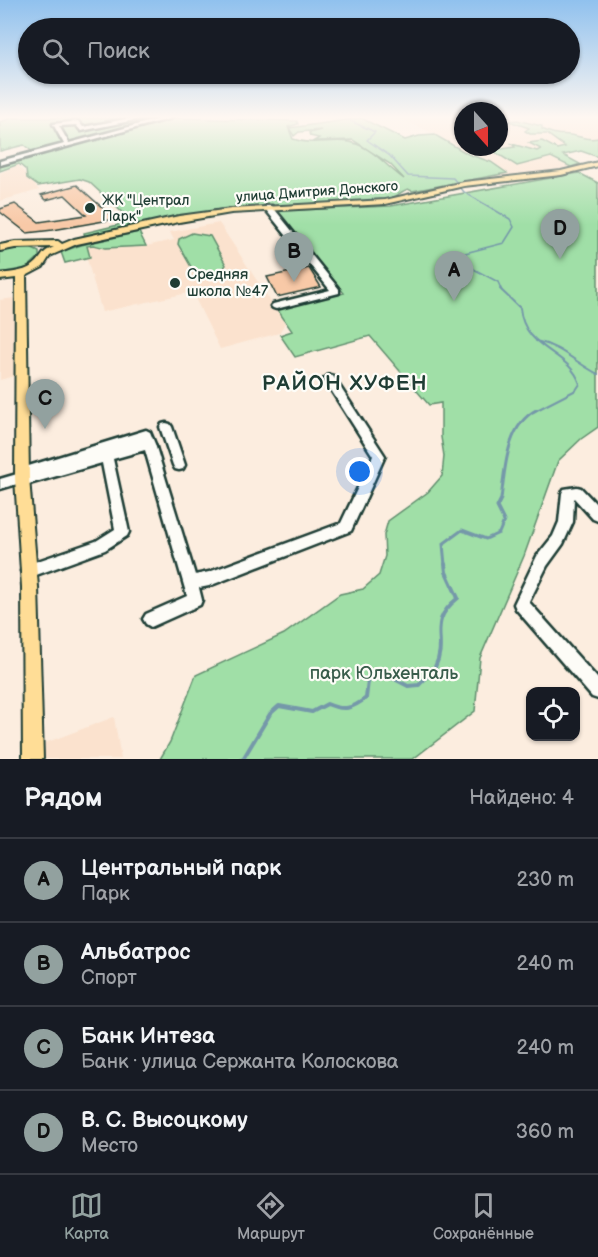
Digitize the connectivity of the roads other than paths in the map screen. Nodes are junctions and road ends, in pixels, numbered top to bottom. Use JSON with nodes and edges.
{"nodes":[{"id":1,"x":36,"y":153,"type":"edge"},
{"id":2,"x":0,"y":163,"type":"edge"},
{"id":3,"x":598,"y":164,"type":"edge"},
{"id":4,"x":269,"y":208,"type":"junction"},
{"id":5,"x":0,"y":241,"type":"edge"},
{"id":6,"x":15,"y":244,"type":"junction"},
{"id":7,"x":0,"y":248,"type":"edge"},
{"id":8,"x":43,"y":250,"type":"junction"},
{"id":9,"x":21,"y":274,"type":"junction"},
{"id":10,"x":0,"y":277,"type":"edge"},
{"id":11,"x":276,"y":306,"type":"dead end"},
{"id":12,"x":329,"y":379,"type":"dead end"},
{"id":13,"x":166,"y":427,"type":"dead end"},
{"id":14,"x":106,"y":452,"type":"junction"},
{"id":15,"x":179,"y":465,"type":"dead end"},
{"id":16,"x":22,"y":477,"type":"junction"},
{"id":17,"x":0,"y":484,"type":"edge"},
{"id":18,"x":598,"y":515,"type":"edge"},
{"id":19,"x":28,"y":571,"type":"junction"},
{"id":20,"x":189,"y":583,"type":"junction"},
{"id":21,"x":151,"y":619,"type":"dead end"},
{"id":22,"x":598,"y":691,"type":"edge"},
{"id":23,"x":33,"y":759,"type":"edge"}],
"edges":[{"from":1,"to":2,"type":"street"},
{"from":3,"to":4,"type":"main road","name":"улица Дмитрия Донского"},
{"from":4,"to":8,"type":"main road","name":"улица Дмитрия Донского"},
{"from":4,"to":11,"type":"street"},
{"from":5,"to":6,"type":"main road"},
{"from":6,"to":7,"type":"main road","name":"улица Дмитрия Донского"},
{"from":6,"to":8,"type":"main road","name":"улица Дмитрия Донского"},
{"from":8,"to":9,"type":"main road","name":"улица Дмитрия Донского"},
{"from":9,"to":10,"type":"main road","name":"улица Дмитрия Донского"},
{"from":9,"to":16,"type":"main road"},
{"from":12,"to":20,"type":"street"},
{"from":13,"to":15,"type":"street"},
{"from":14,"to":16,"type":"street"},
{"from":14,"to":19,"type":"street"},
{"from":14,"to":20,"type":"street"},
{"from":16,"to":17,"type":"street"},
{"from":16,"to":19,"type":"main road"},
{"from":18,"to":22,"type":"street"},
{"from":19,"to":23,"type":"main road"},
{"from":20,"to":21,"type":"street"}]}
